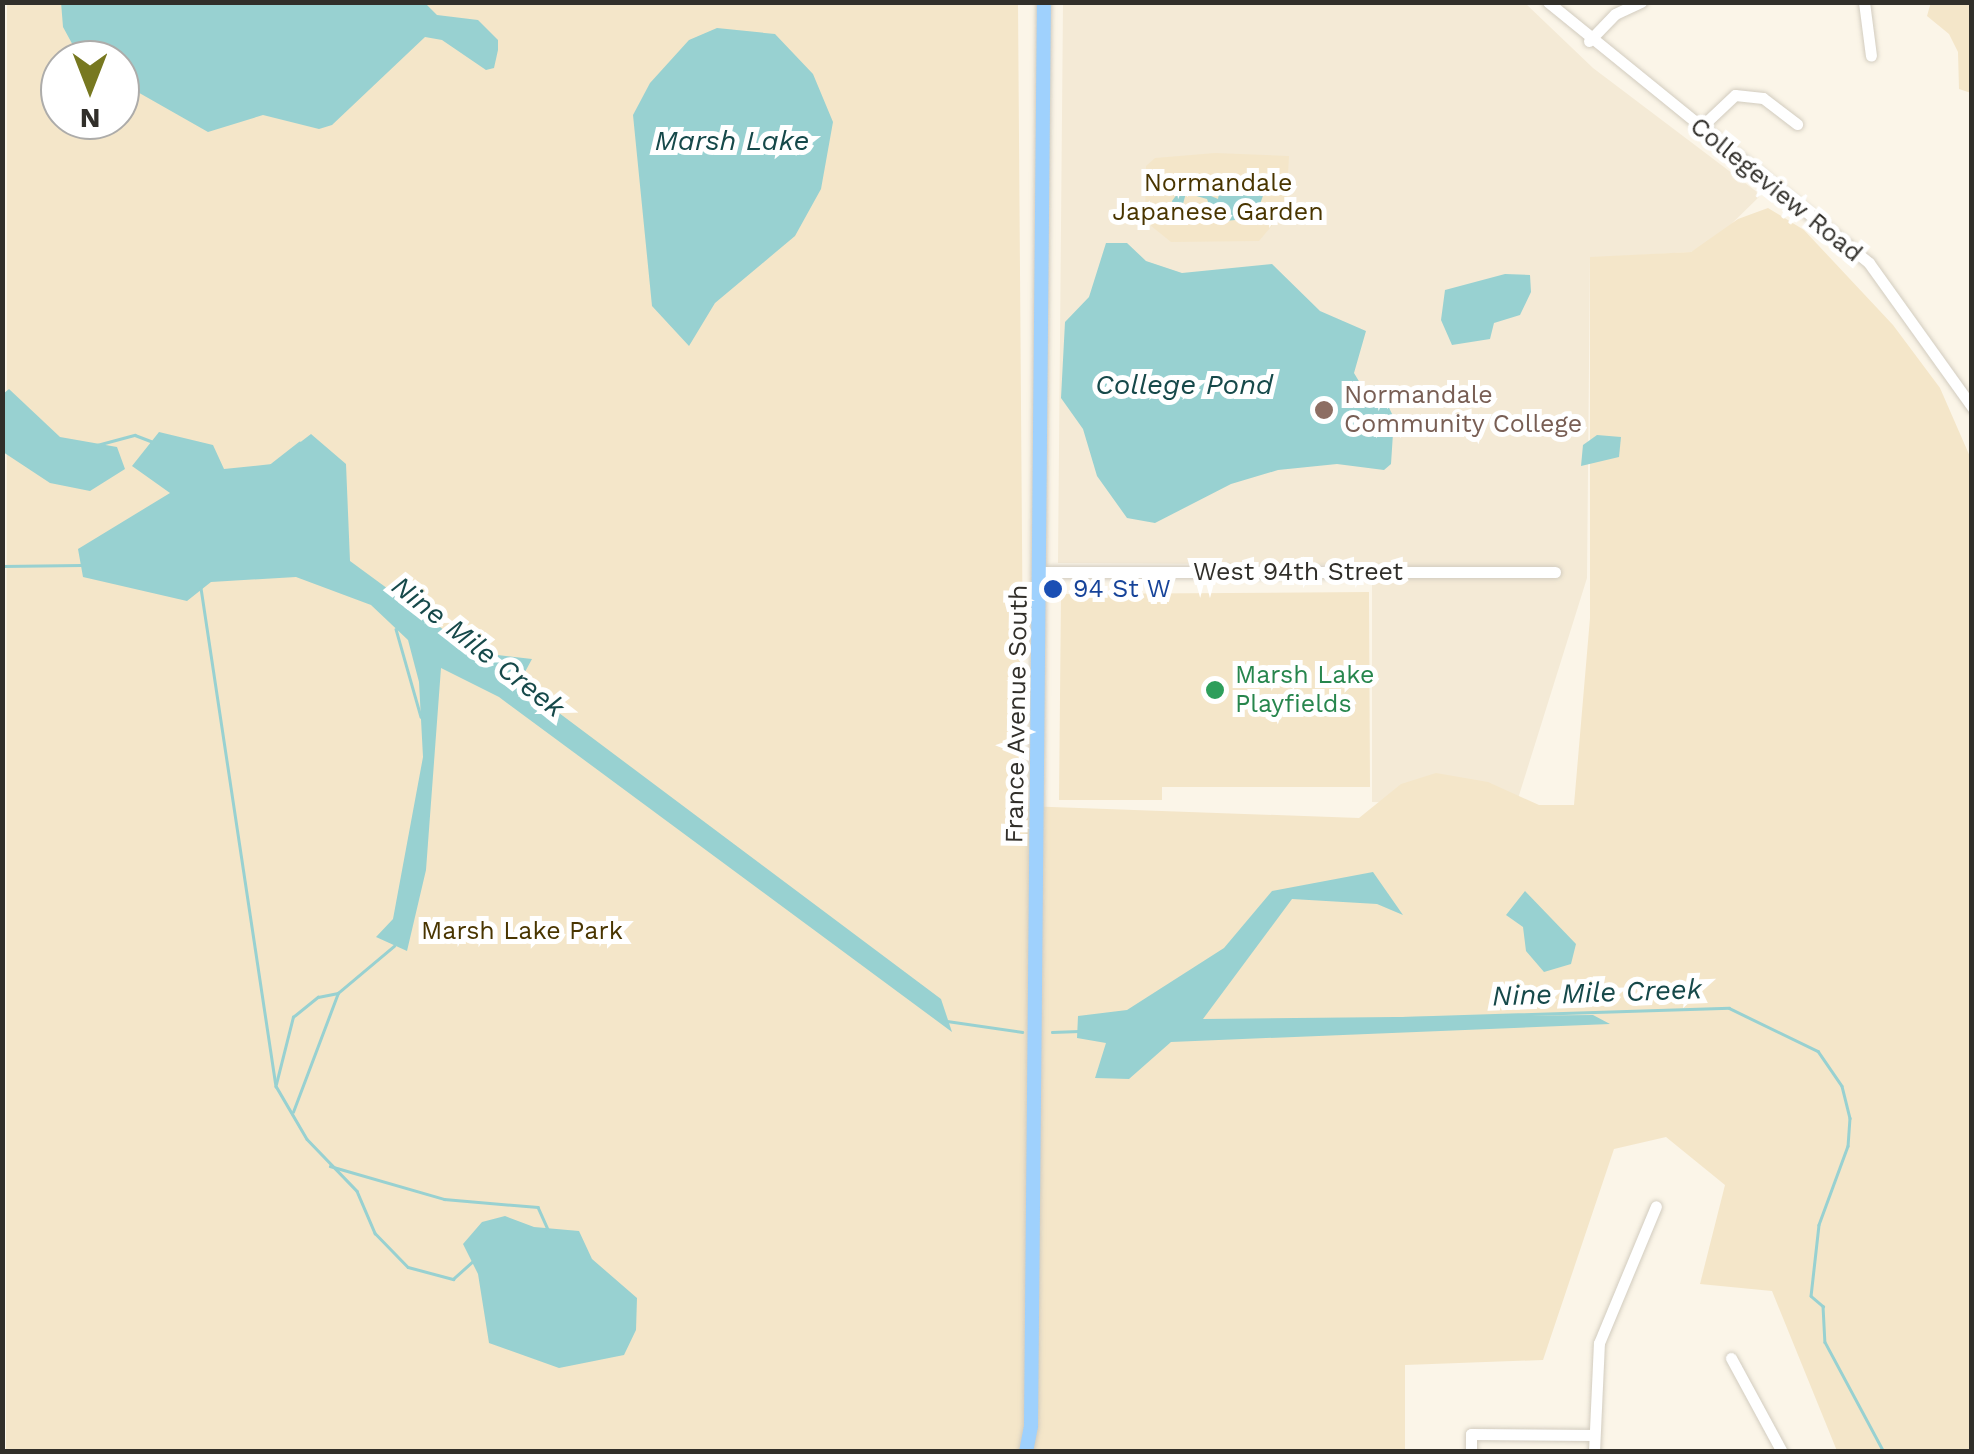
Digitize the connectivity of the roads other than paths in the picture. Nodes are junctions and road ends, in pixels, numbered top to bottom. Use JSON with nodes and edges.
{"nodes":[{"id":1,"x":1044,"y":2,"type":"edge"},
{"id":2,"x":1548,"y":2,"type":"edge"},
{"id":3,"x":1641,"y":2,"type":"edge"},
{"id":4,"x":1864,"y":2,"type":"edge"},
{"id":5,"x":1588,"y":41,"type":"junction"},
{"id":6,"x":1871,"y":56,"type":"dead end"},
{"id":7,"x":1797,"y":124,"type":"dead end"},
{"id":8,"x":1700,"y":128,"type":"junction"},
{"id":9,"x":1972,"y":408,"type":"edge"},
{"id":10,"x":1042,"y":572,"type":"junction"},
{"id":11,"x":1554,"y":572,"type":"dead end"},
{"id":12,"x":1656,"y":1206,"type":"dead end"},
{"id":13,"x":1731,"y":1358,"type":"dead end"},
{"id":14,"x":1031,"y":1426,"type":"junction"},
{"id":15,"x":1594,"y":1435,"type":"junction"},
{"id":16,"x":1026,"y":1452,"type":"edge"},
{"id":17,"x":1038,"y":1452,"type":"edge"},
{"id":18,"x":1470,"y":1452,"type":"edge"},
{"id":19,"x":1594,"y":1452,"type":"edge"},
{"id":20,"x":1782,"y":1452,"type":"edge"}],
"edges":[{"from":1,"to":10,"type":"main road","name":"France Avenue South"},
{"from":2,"to":5,"type":"street","name":"Collegeview Road"},
{"from":3,"to":5,"type":"street"},
{"from":4,"to":6,"type":"street"},
{"from":5,"to":8,"type":"street","name":"Collegeview Road"},
{"from":7,"to":8,"type":"street"},
{"from":8,"to":9,"type":"street","name":"Collegeview Road"},
{"from":10,"to":11,"type":"street","name":"West 94th Street"},
{"from":10,"to":14,"type":"main road","name":"France Avenue South"},
{"from":12,"to":15,"type":"street"},
{"from":13,"to":20,"type":"street"},
{"from":14,"to":16,"type":"main road","name":"France Avenue South"},
{"from":14,"to":17,"type":"main road","name":"France Avenue South"},
{"from":15,"to":18,"type":"street"},
{"from":15,"to":19,"type":"street"}]}
